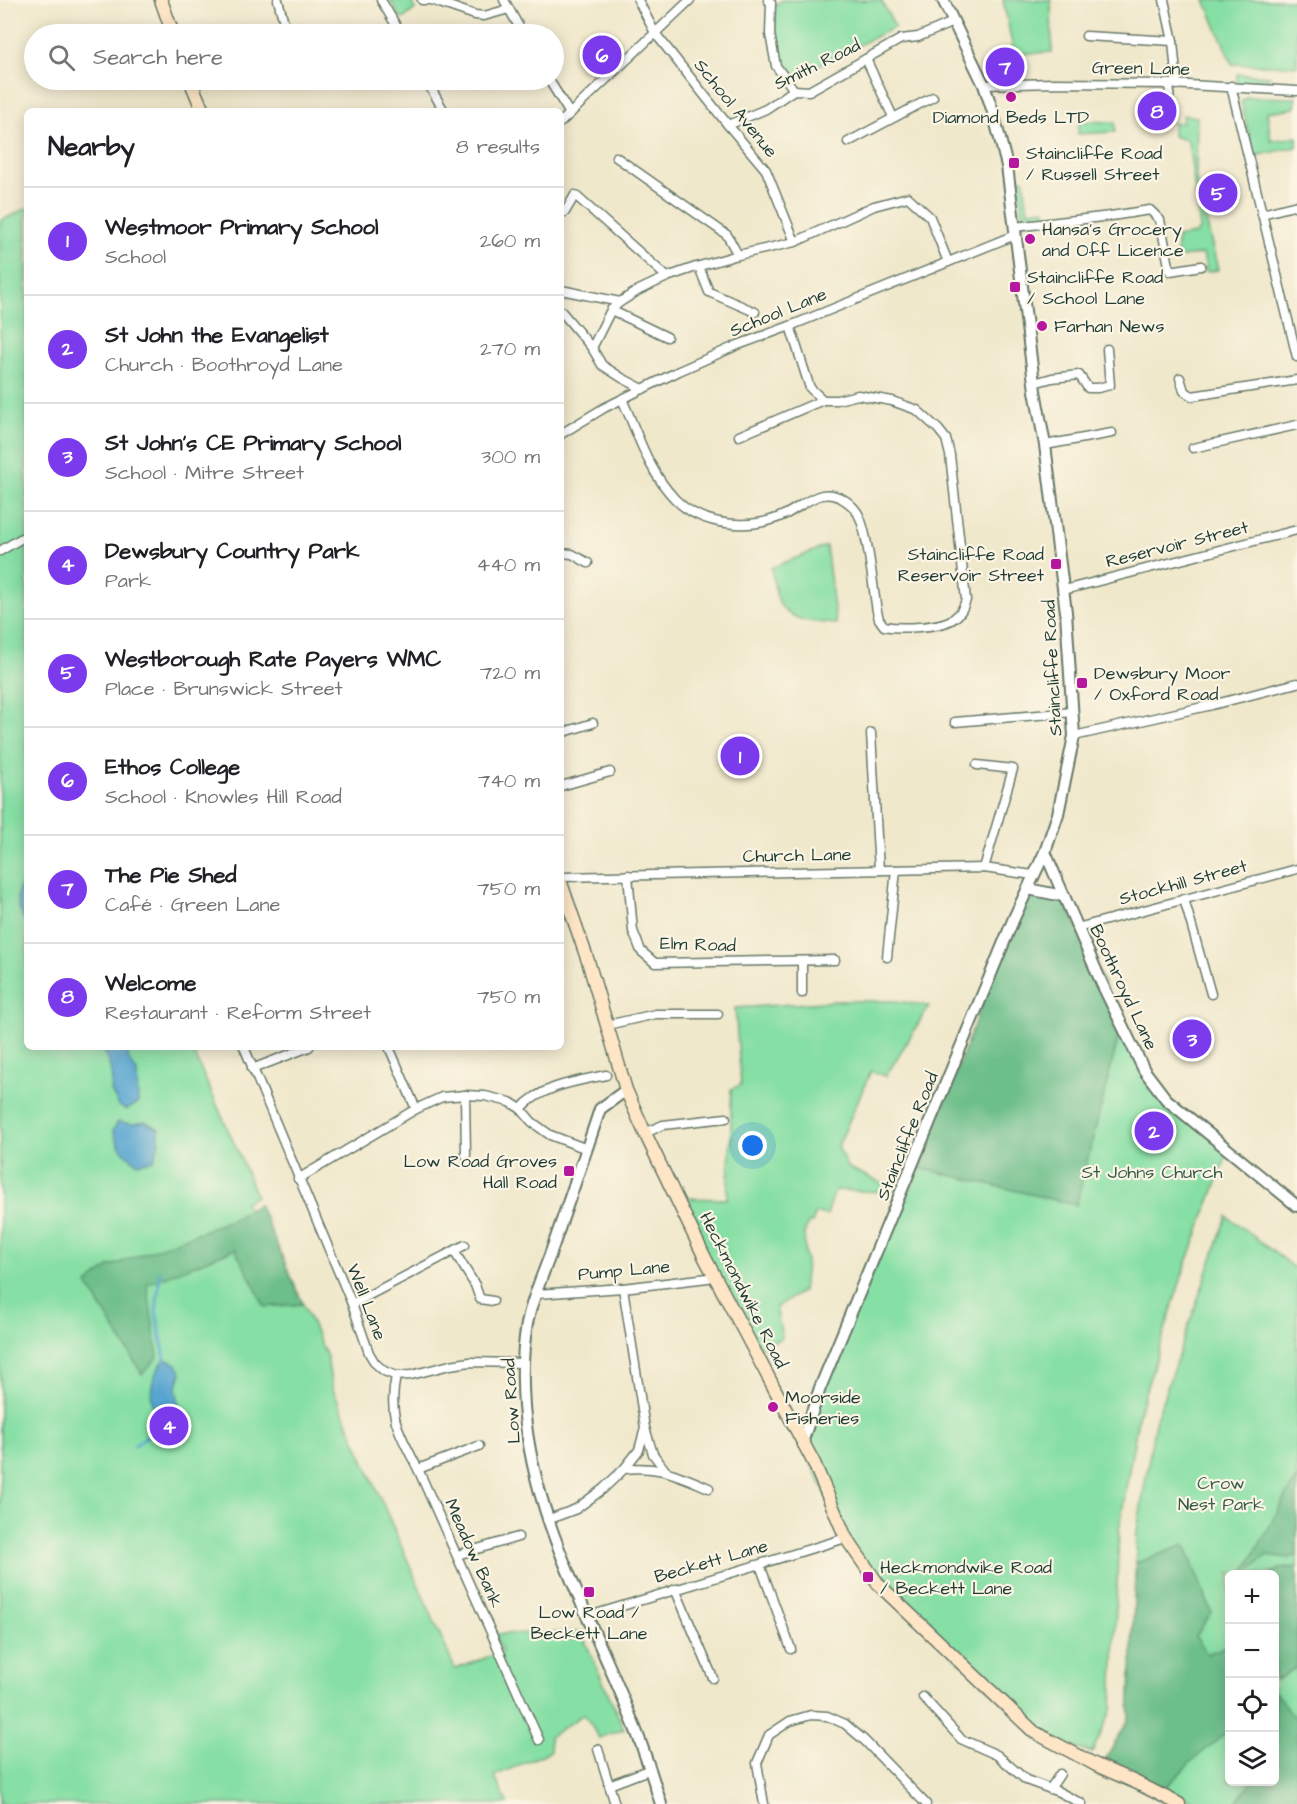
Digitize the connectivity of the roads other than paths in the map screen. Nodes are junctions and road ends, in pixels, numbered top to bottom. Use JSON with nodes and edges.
{"nodes":[{"id":1,"x":161,"y":0,"type":"edge"},
{"id":2,"x":278,"y":0,"type":"edge"},
{"id":3,"x":381,"y":0,"type":"edge"},
{"id":4,"x":422,"y":0,"type":"edge"},
{"id":5,"x":504,"y":0,"type":"edge"},
{"id":6,"x":638,"y":0,"type":"edge"},
{"id":7,"x":690,"y":0,"type":"edge"},
{"id":8,"x":768,"y":0,"type":"edge"},
{"id":9,"x":943,"y":0,"type":"edge"},
{"id":10,"x":1164,"y":0,"type":"edge"},
{"id":11,"x":509,"y":9,"type":"junction"},
{"id":12,"x":953,"y":22,"type":"junction"},
{"id":13,"x":169,"y":24,"type":"edge"},
{"id":14,"x":284,"y":24,"type":"edge"},
{"id":15,"x":394,"y":24,"type":"edge"},
{"id":16,"x":518,"y":24,"type":"edge"},
{"id":17,"x":655,"y":33,"type":"junction"},
{"id":18,"x":1086,"y":36,"type":"dead end"},
{"id":19,"x":1173,"y":41,"type":"junction"},
{"id":20,"x":866,"y":59,"type":"junction"},
{"id":21,"x":1173,"y":84,"type":"junction"},
{"id":22,"x":984,"y":85,"type":"junction"},
{"id":23,"x":1231,"y":87,"type":"junction"},
{"id":24,"x":194,"y":90,"type":"edge"},
{"id":25,"x":432,"y":90,"type":"edge"},
{"id":26,"x":555,"y":90,"type":"edge"},
{"id":27,"x":794,"y":90,"type":"junction"},
{"id":28,"x":1297,"y":91,"type":"edge"},
{"id":29,"x":933,"y":97,"type":"dead end"},
{"id":30,"x":202,"y":108,"type":"edge"},
{"id":31,"x":442,"y":108,"type":"edge"},
{"id":32,"x":570,"y":114,"type":"junction"},
{"id":33,"x":893,"y":117,"type":"junction"},
{"id":34,"x":1168,"y":117,"type":"dead end"},
{"id":35,"x":564,"y":119,"type":"edge"},
{"id":36,"x":728,"y":125,"type":"junction"},
{"id":37,"x":848,"y":142,"type":"dead end"},
{"id":38,"x":616,"y":158,"type":"dead end"},
{"id":39,"x":1297,"y":205,"type":"edge"},
{"id":40,"x":565,"y":212,"type":"dead end"},
{"id":41,"x":1262,"y":214,"type":"junction"},
{"id":42,"x":1014,"y":231,"type":"junction"},
{"id":43,"x":795,"y":242,"type":"junction"},
{"id":44,"x":738,"y":255,"type":"junction"},
{"id":45,"x":948,"y":262,"type":"junction"},
{"id":46,"x":1201,"y":266,"type":"dead end"},
{"id":47,"x":699,"y":267,"type":"junction"},
{"id":48,"x":668,"y":277,"type":"junction"},
{"id":49,"x":564,"y":291,"type":"edge"},
{"id":50,"x":620,"y":302,"type":"junction"},
{"id":51,"x":610,"y":310,"type":"junction"},
{"id":52,"x":755,"y":312,"type":"dead end"},
{"id":53,"x":564,"y":315,"type":"edge"},
{"id":54,"x":790,"y":326,"type":"junction"},
{"id":55,"x":667,"y":337,"type":"dead end"},
{"id":56,"x":592,"y":348,"type":"junction"},
{"id":57,"x":1107,"y":349,"type":"dead end"},
{"id":58,"x":1297,"y":357,"type":"edge"},
{"id":59,"x":1180,"y":378,"type":"dead end"},
{"id":60,"x":1297,"y":380,"type":"edge"},
{"id":61,"x":1034,"y":382,"type":"junction"},
{"id":62,"x":643,"y":389,"type":"junction"},
{"id":63,"x":622,"y":399,"type":"junction"},
{"id":64,"x":823,"y":400,"type":"junction"},
{"id":65,"x":1297,"y":425,"type":"edge"},
{"id":66,"x":564,"y":432,"type":"edge"},
{"id":67,"x":1112,"y":433,"type":"dead end"},
{"id":68,"x":739,"y":436,"type":"dead end"},
{"id":69,"x":1045,"y":445,"type":"junction"},
{"id":70,"x":1193,"y":448,"type":"dead end"},
{"id":71,"x":1297,"y":530,"type":"edge"},
{"id":72,"x":24,"y":537,"type":"edge"},
{"id":73,"x":0,"y":551,"type":"edge"},
{"id":74,"x":564,"y":553,"type":"edge"},
{"id":75,"x":588,"y":563,"type":"dead end"},
{"id":76,"x":1064,"y":590,"type":"junction"},
{"id":77,"x":1297,"y":683,"type":"edge"},
{"id":78,"x":1073,"y":712,"type":"junction"},
{"id":79,"x":955,"y":722,"type":"dead end"},
{"id":80,"x":593,"y":723,"type":"dead end"},
{"id":81,"x":564,"y":732,"type":"edge"},
{"id":82,"x":871,"y":733,"type":"dead end"},
{"id":83,"x":1074,"y":736,"type":"junction"},
{"id":84,"x":977,"y":765,"type":"dead end"},
{"id":85,"x":610,"y":772,"type":"dead end"},
{"id":86,"x":564,"y":785,"type":"edge"},
{"id":87,"x":1045,"y":852,"type":"junction"},
{"id":88,"x":984,"y":868,"type":"junction"},
{"id":89,"x":1297,"y":869,"type":"edge"},
{"id":90,"x":879,"y":870,"type":"junction"},
{"id":91,"x":896,"y":870,"type":"junction"},
{"id":92,"x":628,"y":874,"type":"junction"},
{"id":93,"x":1033,"y":875,"type":"junction"},
{"id":94,"x":564,"y":884,"type":"edge"},
{"id":95,"x":1028,"y":889,"type":"junction"},
{"id":96,"x":564,"y":890,"type":"edge"},
{"id":97,"x":1063,"y":896,"type":"junction"},
{"id":98,"x":1184,"y":899,"type":"junction"},
{"id":99,"x":1077,"y":928,"type":"junction"},
{"id":100,"x":887,"y":957,"type":"dead end"},
{"id":101,"x":835,"y":960,"type":"dead end"},
{"id":102,"x":802,"y":962,"type":"junction"},
{"id":103,"x":802,"y":993,"type":"dead end"},
{"id":104,"x":1211,"y":994,"type":"dead end"},
{"id":105,"x":718,"y":1014,"type":"dead end"},
{"id":106,"x":607,"y":1025,"type":"junction"},
{"id":107,"x":245,"y":1050,"type":"edge"},
{"id":108,"x":301,"y":1050,"type":"edge"},
{"id":109,"x":390,"y":1050,"type":"edge"},
{"id":110,"x":252,"y":1069,"type":"junction"},
{"id":111,"x":606,"y":1075,"type":"dead end"},
{"id":112,"x":626,"y":1090,"type":"junction"},
{"id":113,"x":465,"y":1095,"type":"junction"},
{"id":114,"x":416,"y":1108,"type":"junction"},
{"id":115,"x":521,"y":1109,"type":"junction"},
{"id":116,"x":726,"y":1118,"type":"dead end"},
{"id":117,"x":645,"y":1133,"type":"junction"},
{"id":118,"x":587,"y":1149,"type":"junction"},
{"id":119,"x":466,"y":1155,"type":"dead end"},
{"id":120,"x":298,"y":1179,"type":"junction"},
{"id":121,"x":1297,"y":1206,"type":"edge"},
{"id":122,"x":465,"y":1245,"type":"dead end"},
{"id":123,"x":454,"y":1251,"type":"junction"},
{"id":124,"x":715,"y":1276,"type":"junction"},
{"id":125,"x":623,"y":1288,"type":"junction"},
{"id":126,"x":537,"y":1294,"type":"junction"},
{"id":127,"x":493,"y":1301,"type":"dead end"},
{"id":128,"x":352,"y":1304,"type":"junction"},
{"id":129,"x":522,"y":1362,"type":"junction"},
{"id":130,"x":396,"y":1376,"type":"junction"},
{"id":131,"x":645,"y":1428,"type":"junction"},
{"id":132,"x":802,"y":1443,"type":"junction"},
{"id":133,"x":479,"y":1446,"type":"dead end"},
{"id":134,"x":418,"y":1469,"type":"junction"},
{"id":135,"x":624,"y":1469,"type":"junction"},
{"id":136,"x":665,"y":1470,"type":"junction"},
{"id":137,"x":709,"y":1488,"type":"dead end"},
{"id":138,"x":547,"y":1520,"type":"junction"},
{"id":139,"x":518,"y":1537,"type":"dead end"},
{"id":140,"x":846,"y":1538,"type":"junction"},
{"id":141,"x":457,"y":1556,"type":"junction"},
{"id":142,"x":760,"y":1565,"type":"junction"},
{"id":143,"x":675,"y":1589,"type":"junction"},
{"id":144,"x":586,"y":1617,"type":"junction"},
{"id":145,"x":791,"y":1649,"type":"dead end"},
{"id":146,"x":713,"y":1678,"type":"dead end"},
{"id":147,"x":922,"y":1697,"type":"dead end"},
{"id":148,"x":539,"y":1740,"type":"dead end"},
{"id":149,"x":598,"y":1749,"type":"dead end"},
{"id":150,"x":651,"y":1769,"type":"junction"},
{"id":151,"x":1060,"y":1774,"type":"dead end"},
{"id":152,"x":609,"y":1785,"type":"junction"},
{"id":153,"x":1050,"y":1789,"type":"junction"},
{"id":154,"x":1176,"y":1803,"type":"edge"},
{"id":155,"x":615,"y":1804,"type":"edge"},
{"id":156,"x":661,"y":1804,"type":"edge"},
{"id":157,"x":764,"y":1804,"type":"edge"},
{"id":158,"x":926,"y":1804,"type":"edge"},
{"id":159,"x":1082,"y":1804,"type":"edge"}],
"edges":[{"from":1,"to":13,"type":"main road"},
{"from":2,"to":14,"type":"street"},
{"from":3,"to":15,"type":"street"},
{"from":4,"to":11,"type":"street"},
{"from":5,"to":11,"type":"street"},
{"from":6,"to":17,"type":"street","name":"School Avenue"},
{"from":7,"to":17,"type":"street"},
{"from":8,"to":27,"type":"street"},
{"from":9,"to":12,"type":"street","name":"Staincliffe Road"},
{"from":10,"to":19,"type":"street"},
{"from":11,"to":16,"type":"street"},
{"from":12,"to":20,"type":"street","name":"Smith Road"},
{"from":12,"to":22,"type":"street","name":"Staincliffe Road"},
{"from":17,"to":32,"type":"street"},
{"from":17,"to":36,"type":"street","name":"School Avenue"},
{"from":18,"to":19,"type":"street"},
{"from":19,"to":21,"type":"street"},
{"from":20,"to":27,"type":"street","name":"Smith Road"},
{"from":20,"to":33,"type":"street"},
{"from":21,"to":22,"type":"street","name":"Green Lane"},
{"from":21,"to":23,"type":"street","name":"Green Lane"},
{"from":21,"to":34,"type":"street"},
{"from":22,"to":42,"type":"street","name":"Staincliffe Road"},
{"from":23,"to":28,"type":"street","name":"Green Lane"},
{"from":23,"to":41,"type":"street"},
{"from":24,"to":30,"type":"main road"},
{"from":25,"to":31,"type":"street"},
{"from":26,"to":32,"type":"street"},
{"from":27,"to":36,"type":"street","name":"Smith Road"},
{"from":29,"to":33,"type":"street"},
{"from":32,"to":35,"type":"street"},
{"from":33,"to":37,"type":"street"},
{"from":36,"to":43,"type":"street","name":"School Avenue"},
{"from":38,"to":44,"type":"street"},
{"from":39,"to":41,"type":"street"},
{"from":40,"to":48,"type":"street"},
{"from":41,"to":58,"type":"street"},
{"from":42,"to":45,"type":"street","name":"School Lane"},
{"from":42,"to":46,"type":"street","name":"School Lane"},
{"from":42,"to":61,"type":"street","name":"Staincliffe Road"},
{"from":43,"to":44,"type":"street"},
{"from":43,"to":45,"type":"street"},
{"from":44,"to":47,"type":"street"},
{"from":45,"to":54,"type":"street","name":"School Lane"},
{"from":47,"to":48,"type":"street"},
{"from":47,"to":52,"type":"street"},
{"from":48,"to":50,"type":"street"},
{"from":49,"to":50,"type":"street"},
{"from":50,"to":51,"type":"street"},
{"from":51,"to":55,"type":"street"},
{"from":51,"to":56,"type":"street"},
{"from":53,"to":56,"type":"street"},
{"from":54,"to":62,"type":"street","name":"School Lane"},
{"from":54,"to":64,"type":"street"},
{"from":56,"to":62,"type":"street"},
{"from":57,"to":61,"type":"street"},
{"from":59,"to":60,"type":"street"},
{"from":61,"to":69,"type":"street","name":"Staincliffe Road"},
{"from":62,"to":63,"type":"street","name":"School Lane"},
{"from":63,"to":64,"type":"street"},
{"from":63,"to":66,"type":"street","name":"School Lane"},
{"from":64,"to":68,"type":"street"},
{"from":65,"to":70,"type":"street"},
{"from":67,"to":69,"type":"street"},
{"from":69,"to":76,"type":"street","name":"Staincliffe Road"},
{"from":71,"to":76,"type":"street","name":"Reservoir Street"},
{"from":72,"to":73,"type":"street"},
{"from":74,"to":75,"type":"street"},
{"from":76,"to":78,"type":"street","name":"Staincliffe Road"},
{"from":77,"to":83,"type":"street"},
{"from":78,"to":79,"type":"street"},
{"from":78,"to":83,"type":"street","name":"Staincliffe Road"},
{"from":80,"to":81,"type":"street"},
{"from":82,"to":90,"type":"street"},
{"from":83,"to":87,"type":"street","name":"Staincliffe Road"},
{"from":84,"to":88,"type":"street"},
{"from":85,"to":86,"type":"street"},
{"from":87,"to":93,"type":"street","name":"Staincliffe Road"},
{"from":87,"to":97,"type":"street","name":"Boothroyd Lane"},
{"from":88,"to":91,"type":"street","name":"Church Lane"},
{"from":88,"to":93,"type":"street","name":"Church Lane"},
{"from":89,"to":98,"type":"street","name":"Stockhill Street"},
{"from":90,"to":91,"type":"street","name":"Church Lane"},
{"from":90,"to":92,"type":"street","name":"Church Lane"},
{"from":91,"to":100,"type":"street"},
{"from":92,"to":94,"type":"street","name":"Church Lane"},
{"from":92,"to":102,"type":"street","name":"Elm Road"},
{"from":93,"to":95,"type":"street","name":"Staincliffe Road"},
{"from":95,"to":97,"type":"street"},
{"from":95,"to":132,"type":"street","name":"Staincliffe Road"},
{"from":96,"to":106,"type":"main road","name":"Heckmondwike Road"},
{"from":97,"to":99,"type":"street","name":"Boothroyd Lane"},
{"from":98,"to":99,"type":"street","name":"Stockhill Street"},
{"from":98,"to":104,"type":"street"},
{"from":99,"to":121,"type":"street","name":"Boothroyd Lane"},
{"from":101,"to":102,"type":"street","name":"Elm Road"},
{"from":102,"to":103,"type":"street"},
{"from":105,"to":106,"type":"street"},
{"from":106,"to":112,"type":"main road","name":"Heckmondwike Road"},
{"from":107,"to":110,"type":"street","name":"Well Lane"},
{"from":108,"to":110,"type":"street"},
{"from":109,"to":114,"type":"street"},
{"from":110,"to":120,"type":"street","name":"Well Lane"},
{"from":111,"to":115,"type":"street"},
{"from":112,"to":117,"type":"main road","name":"Heckmondwike Road"},
{"from":112,"to":118,"type":"street","name":"Low Road"},
{"from":113,"to":114,"type":"street"},
{"from":113,"to":115,"type":"street"},
{"from":113,"to":119,"type":"street"},
{"from":114,"to":120,"type":"street"},
{"from":115,"to":118,"type":"street"},
{"from":116,"to":117,"type":"street"},
{"from":117,"to":124,"type":"main road","name":"Heckmondwike Road"},
{"from":118,"to":126,"type":"street","name":"Low Road"},
{"from":120,"to":128,"type":"street","name":"Well Lane"},
{"from":122,"to":123,"type":"street"},
{"from":123,"to":127,"type":"street"},
{"from":123,"to":128,"type":"street"},
{"from":124,"to":125,"type":"street","name":"Pump Lane"},
{"from":124,"to":132,"type":"main road","name":"Heckmondwike Road"},
{"from":125,"to":126,"type":"street","name":"Pump Lane"},
{"from":125,"to":131,"type":"street"},
{"from":126,"to":129,"type":"street","name":"Low Road"},
{"from":128,"to":130,"type":"street","name":"Well Lane"},
{"from":129,"to":130,"type":"street"},
{"from":129,"to":138,"type":"street","name":"Low Road"},
{"from":130,"to":134,"type":"street","name":"Meadow Bank"},
{"from":131,"to":135,"type":"street"},
{"from":131,"to":136,"type":"street"},
{"from":132,"to":140,"type":"main road","name":"Heckmondwike Road"},
{"from":133,"to":134,"type":"street"},
{"from":134,"to":141,"type":"street","name":"Meadow Bank"},
{"from":135,"to":136,"type":"street"},
{"from":135,"to":138,"type":"street"},
{"from":136,"to":137,"type":"street"},
{"from":138,"to":144,"type":"street","name":"Low Road"},
{"from":139,"to":141,"type":"street"},
{"from":140,"to":142,"type":"street","name":"Beckett Lane"},
{"from":140,"to":154,"type":"main road","name":"Heckmondwike Road"},
{"from":141,"to":148,"type":"street","name":"Meadow Bank"},
{"from":142,"to":143,"type":"street","name":"Beckett Lane"},
{"from":142,"to":145,"type":"street"},
{"from":143,"to":144,"type":"street","name":"Beckett Lane"},
{"from":143,"to":146,"type":"street"},
{"from":144,"to":150,"type":"street","name":"Low Road"},
{"from":147,"to":153,"type":"street"},
{"from":149,"to":152,"type":"street"},
{"from":150,"to":152,"type":"street"},
{"from":150,"to":156,"type":"street","name":"Low Road"},
{"from":151,"to":153,"type":"street"},
{"from":152,"to":155,"type":"street"},
{"from":153,"to":159,"type":"street"},
{"from":157,"to":158,"type":"street"}]}
